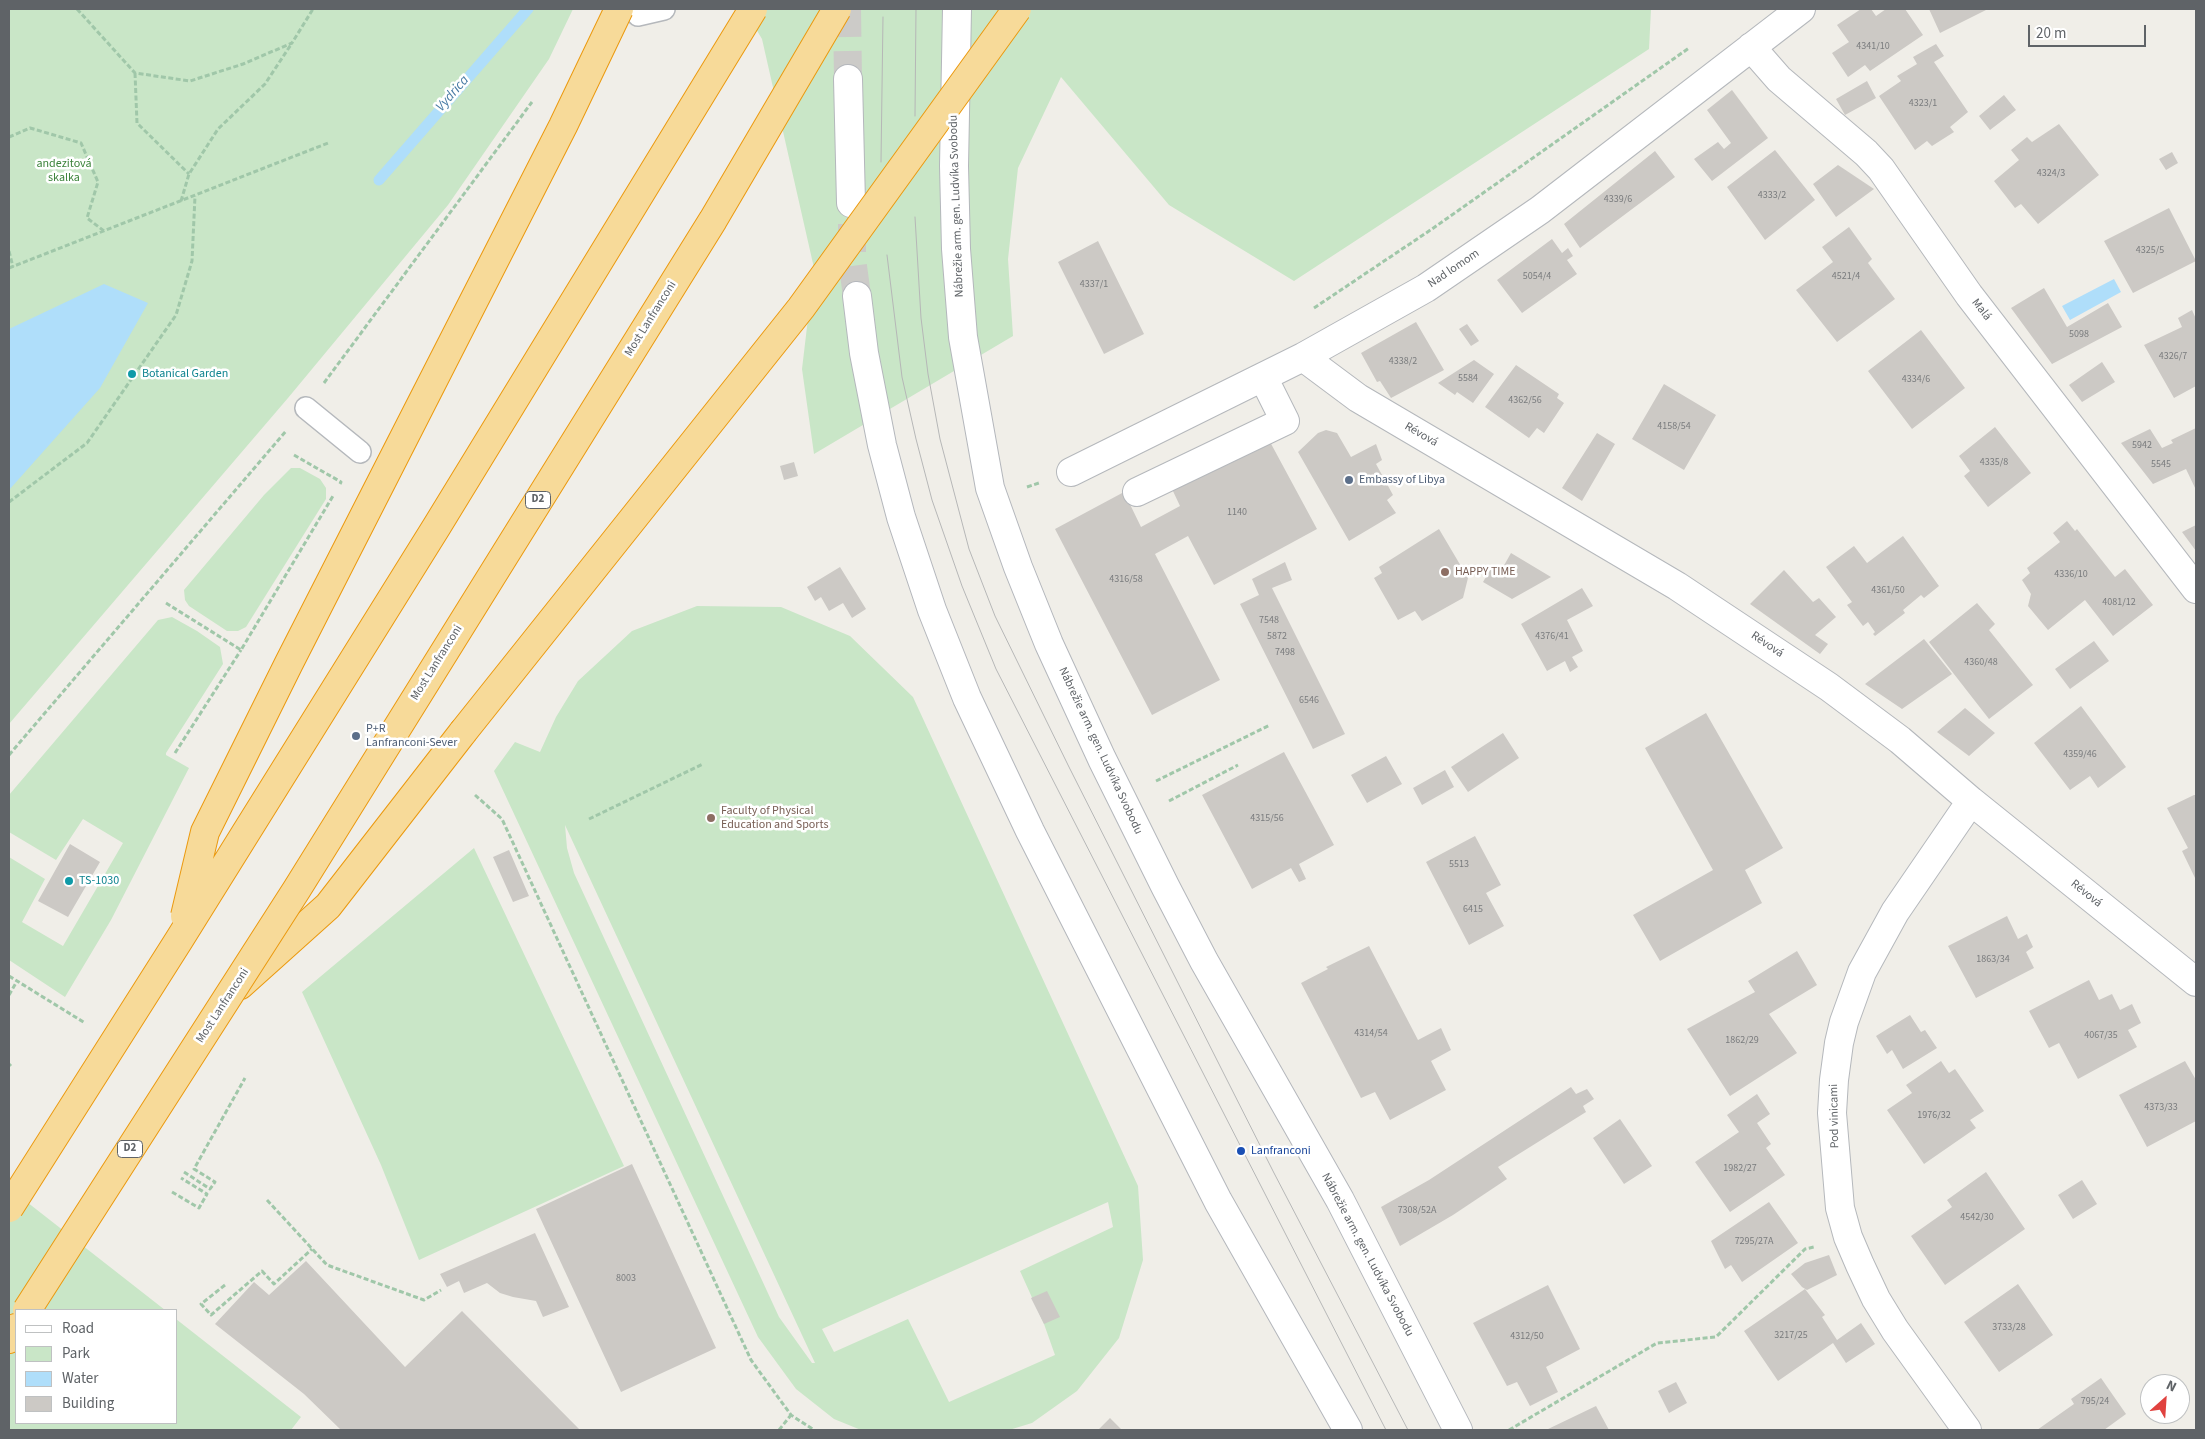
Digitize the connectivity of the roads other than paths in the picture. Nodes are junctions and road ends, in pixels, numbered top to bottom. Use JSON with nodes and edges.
{"nodes":[{"id":1,"x":664,"y":9,"type":"edge"},
{"id":2,"x":753,"y":9,"type":"edge"},
{"id":3,"x":837,"y":9,"type":"edge"},
{"id":4,"x":957,"y":9,"type":"edge"},
{"id":5,"x":1017,"y":9,"type":"edge"},
{"id":6,"x":1801,"y":9,"type":"edge"},
{"id":7,"x":629,"y":12,"type":"edge"},
{"id":8,"x":1751,"y":47,"type":"junction"},
{"id":9,"x":848,"y":79,"type":"tunnel mouth"},
{"id":10,"x":851,"y":202,"type":"tunnel mouth"},
{"id":11,"x":857,"y":296,"type":"tunnel mouth"},
{"id":12,"x":1303,"y":357,"type":"junction"},
{"id":13,"x":1263,"y":377,"type":"junction"},
{"id":14,"x":306,"y":408,"type":"road end"},
{"id":15,"x":360,"y":452,"type":"dead end"},
{"id":16,"x":1071,"y":472,"type":"dead end"},
{"id":17,"x":1137,"y":492,"type":"dead end"},
{"id":18,"x":2196,"y":589,"type":"edge"},
{"id":19,"x":1971,"y":801,"type":"junction"},
{"id":20,"x":179,"y":940,"type":"junction"},
{"id":21,"x":2196,"y":982,"type":"edge"},
{"id":22,"x":235,"y":989,"type":"junction"},
{"id":23,"x":9,"y":1208,"type":"edge"},
{"id":24,"x":28,"y":1309,"type":"edge"},
{"id":25,"x":1348,"y":1430,"type":"edge"},
{"id":26,"x":1458,"y":1430,"type":"edge"},
{"id":27,"x":1967,"y":1430,"type":"edge"}],
"edges":[{"from":1,"to":7,"type":"lane"},
{"from":2,"to":20,"type":"highway","bridge":true},
{"from":3,"to":22,"type":"highway","name":"Most Lanfranconi","number":"D2","bridge":true},
{"from":4,"to":26,"type":"street","name":"Nábrežie arm. gen. Ludvíka Svobodu"},
{"from":5,"to":22,"type":"highway","bridge":true},
{"from":6,"to":8,"type":"street","name":"Nad lomom"},
{"from":7,"to":20,"type":"highway","bridge":true},
{"from":8,"to":12,"type":"street","name":"Nad lomom"},
{"from":8,"to":18,"type":"street","name":"Malá"},
{"from":9,"to":10,"type":"street"},
{"from":11,"to":25,"type":"street"},
{"from":12,"to":13,"type":"street","name":"Nad lomom"},
{"from":12,"to":19,"type":"street","name":"Révová"},
{"from":13,"to":16,"type":"street","name":"Nad lomom"},
{"from":13,"to":17,"type":"street"},
{"from":14,"to":15,"type":"lane"},
{"from":19,"to":21,"type":"street","name":"Révová"},
{"from":19,"to":27,"type":"street","name":"Pod vinicami"},
{"from":20,"to":23,"type":"highway","bridge":true},
{"from":22,"to":24,"type":"highway","name":"Most Lanfranconi","number":"D2","bridge":true}]}
